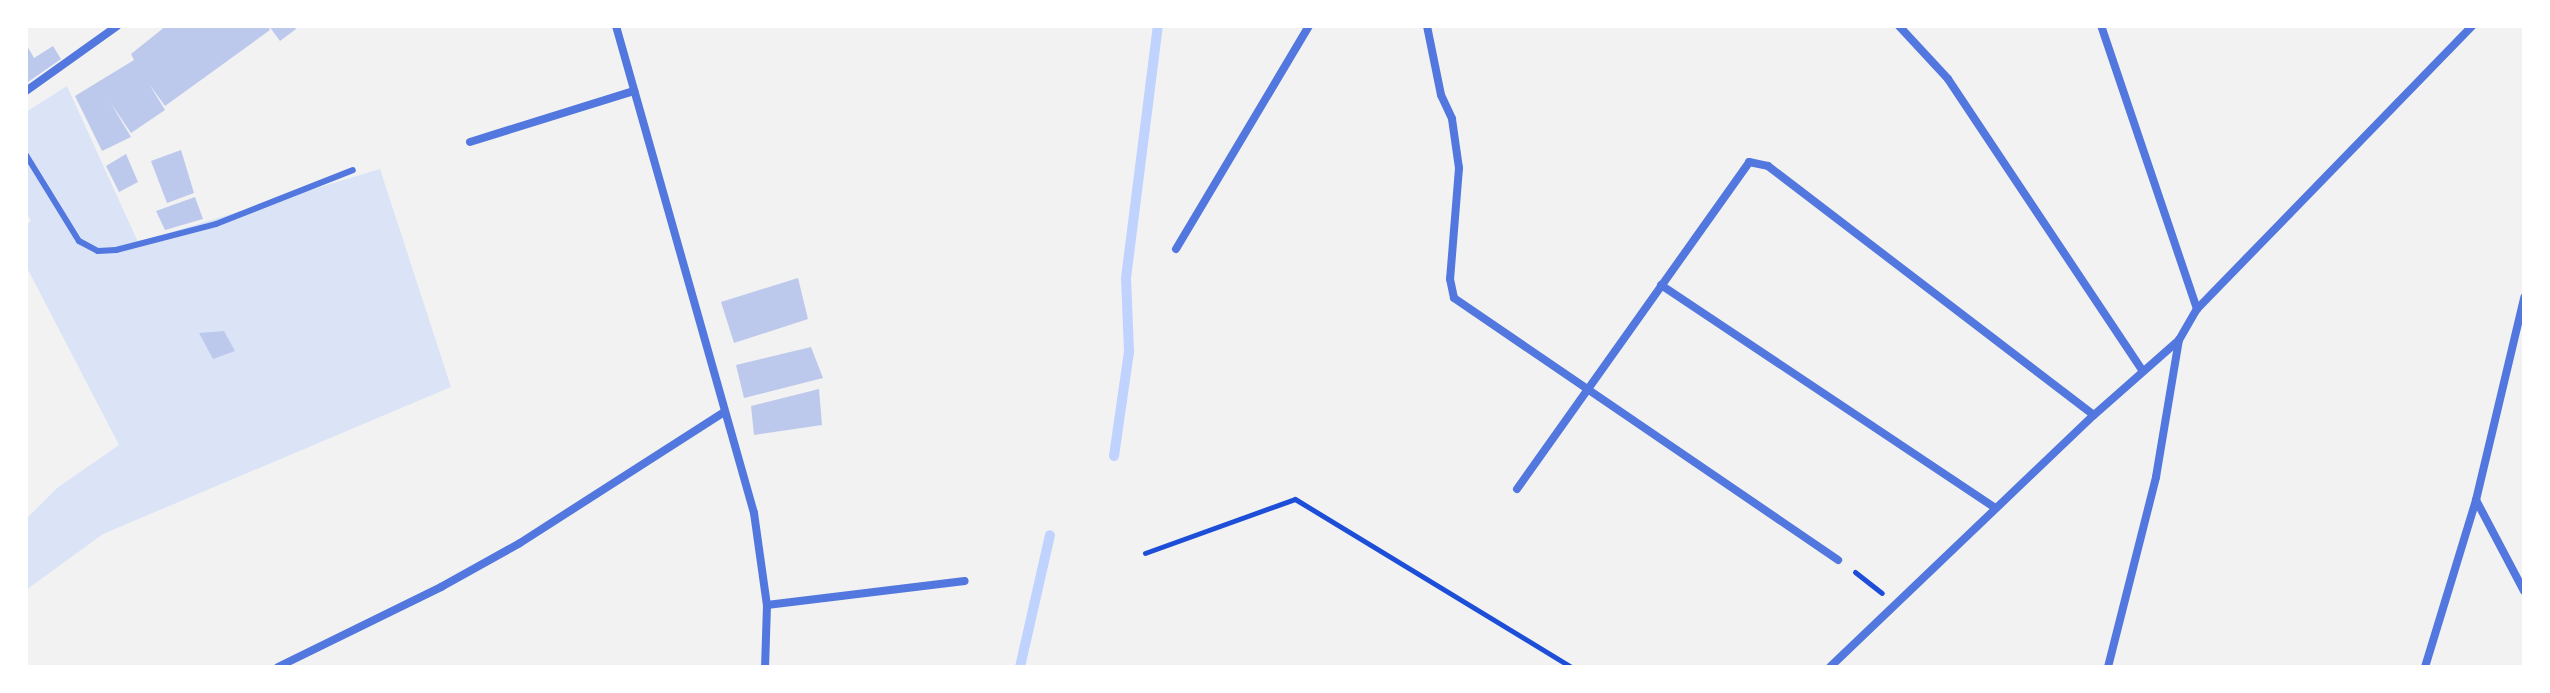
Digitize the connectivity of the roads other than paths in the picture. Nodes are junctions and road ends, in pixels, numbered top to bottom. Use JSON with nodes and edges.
{"nodes":[{"id":1,"x":117,"y":26,"type":"edge"},
{"id":2,"x":616,"y":26,"type":"edge"},
{"id":3,"x":1309,"y":26,"type":"edge"},
{"id":4,"x":1427,"y":26,"type":"edge"},
{"id":5,"x":1899,"y":26,"type":"edge"},
{"id":6,"x":2101,"y":26,"type":"edge"},
{"id":7,"x":2472,"y":26,"type":"edge"},
{"id":8,"x":26,"y":91,"type":"edge"},
{"id":9,"x":634,"y":91,"type":"junction"},
{"id":10,"x":470,"y":142,"type":"dead end"},
{"id":11,"x":26,"y":155,"type":"edge"},
{"id":12,"x":353,"y":170,"type":"dead end"},
{"id":13,"x":1176,"y":249,"type":"dead end"},
{"id":14,"x":1661,"y":285,"type":"junction"},
{"id":15,"x":2524,"y":298,"type":"edge"},
{"id":16,"x":2197,"y":309,"type":"junction"},
{"id":17,"x":2179,"y":340,"type":"junction"},
{"id":18,"x":2143,"y":371,"type":"junction"},
{"id":19,"x":1586,"y":388,"type":"junction"},
{"id":20,"x":724,"y":412,"type":"junction"},
{"id":21,"x":2094,"y":415,"type":"junction"},
{"id":22,"x":1517,"y":489,"type":"dead end"},
{"id":23,"x":2476,"y":500,"type":"junction"},
{"id":24,"x":1995,"y":508,"type":"junction"},
{"id":25,"x":1838,"y":560,"type":"road end"},
{"id":26,"x":965,"y":581,"type":"dead end"},
{"id":27,"x":2524,"y":591,"type":"edge"},
{"id":28,"x":767,"y":605,"type":"junction"},
{"id":29,"x":278,"y":667,"type":"edge"},
{"id":30,"x":765,"y":667,"type":"edge"},
{"id":31,"x":1830,"y":667,"type":"edge"},
{"id":32,"x":2108,"y":667,"type":"edge"},
{"id":33,"x":2425,"y":667,"type":"edge"}],
"edges":[{"from":1,"to":8,"type":"street"},
{"from":2,"to":9,"type":"street"},
{"from":3,"to":13,"type":"street"},
{"from":4,"to":19,"type":"street"},
{"from":5,"to":18,"type":"street"},
{"from":6,"to":16,"type":"street"},
{"from":7,"to":16,"type":"street"},
{"from":9,"to":10,"type":"street"},
{"from":9,"to":20,"type":"street"},
{"from":11,"to":12,"type":"lane"},
{"from":14,"to":19,"type":"street"},
{"from":14,"to":21,"type":"street"},
{"from":14,"to":24,"type":"street"},
{"from":15,"to":23,"type":"street"},
{"from":16,"to":17,"type":"street"},
{"from":17,"to":18,"type":"street"},
{"from":17,"to":32,"type":"street"},
{"from":18,"to":21,"type":"street"},
{"from":19,"to":22,"type":"street"},
{"from":19,"to":25,"type":"street"},
{"from":20,"to":28,"type":"street"},
{"from":20,"to":29,"type":"street"},
{"from":21,"to":24,"type":"street"},
{"from":23,"to":27,"type":"street"},
{"from":23,"to":33,"type":"street"},
{"from":24,"to":31,"type":"street"},
{"from":26,"to":28,"type":"street"},
{"from":28,"to":30,"type":"street"}]}
